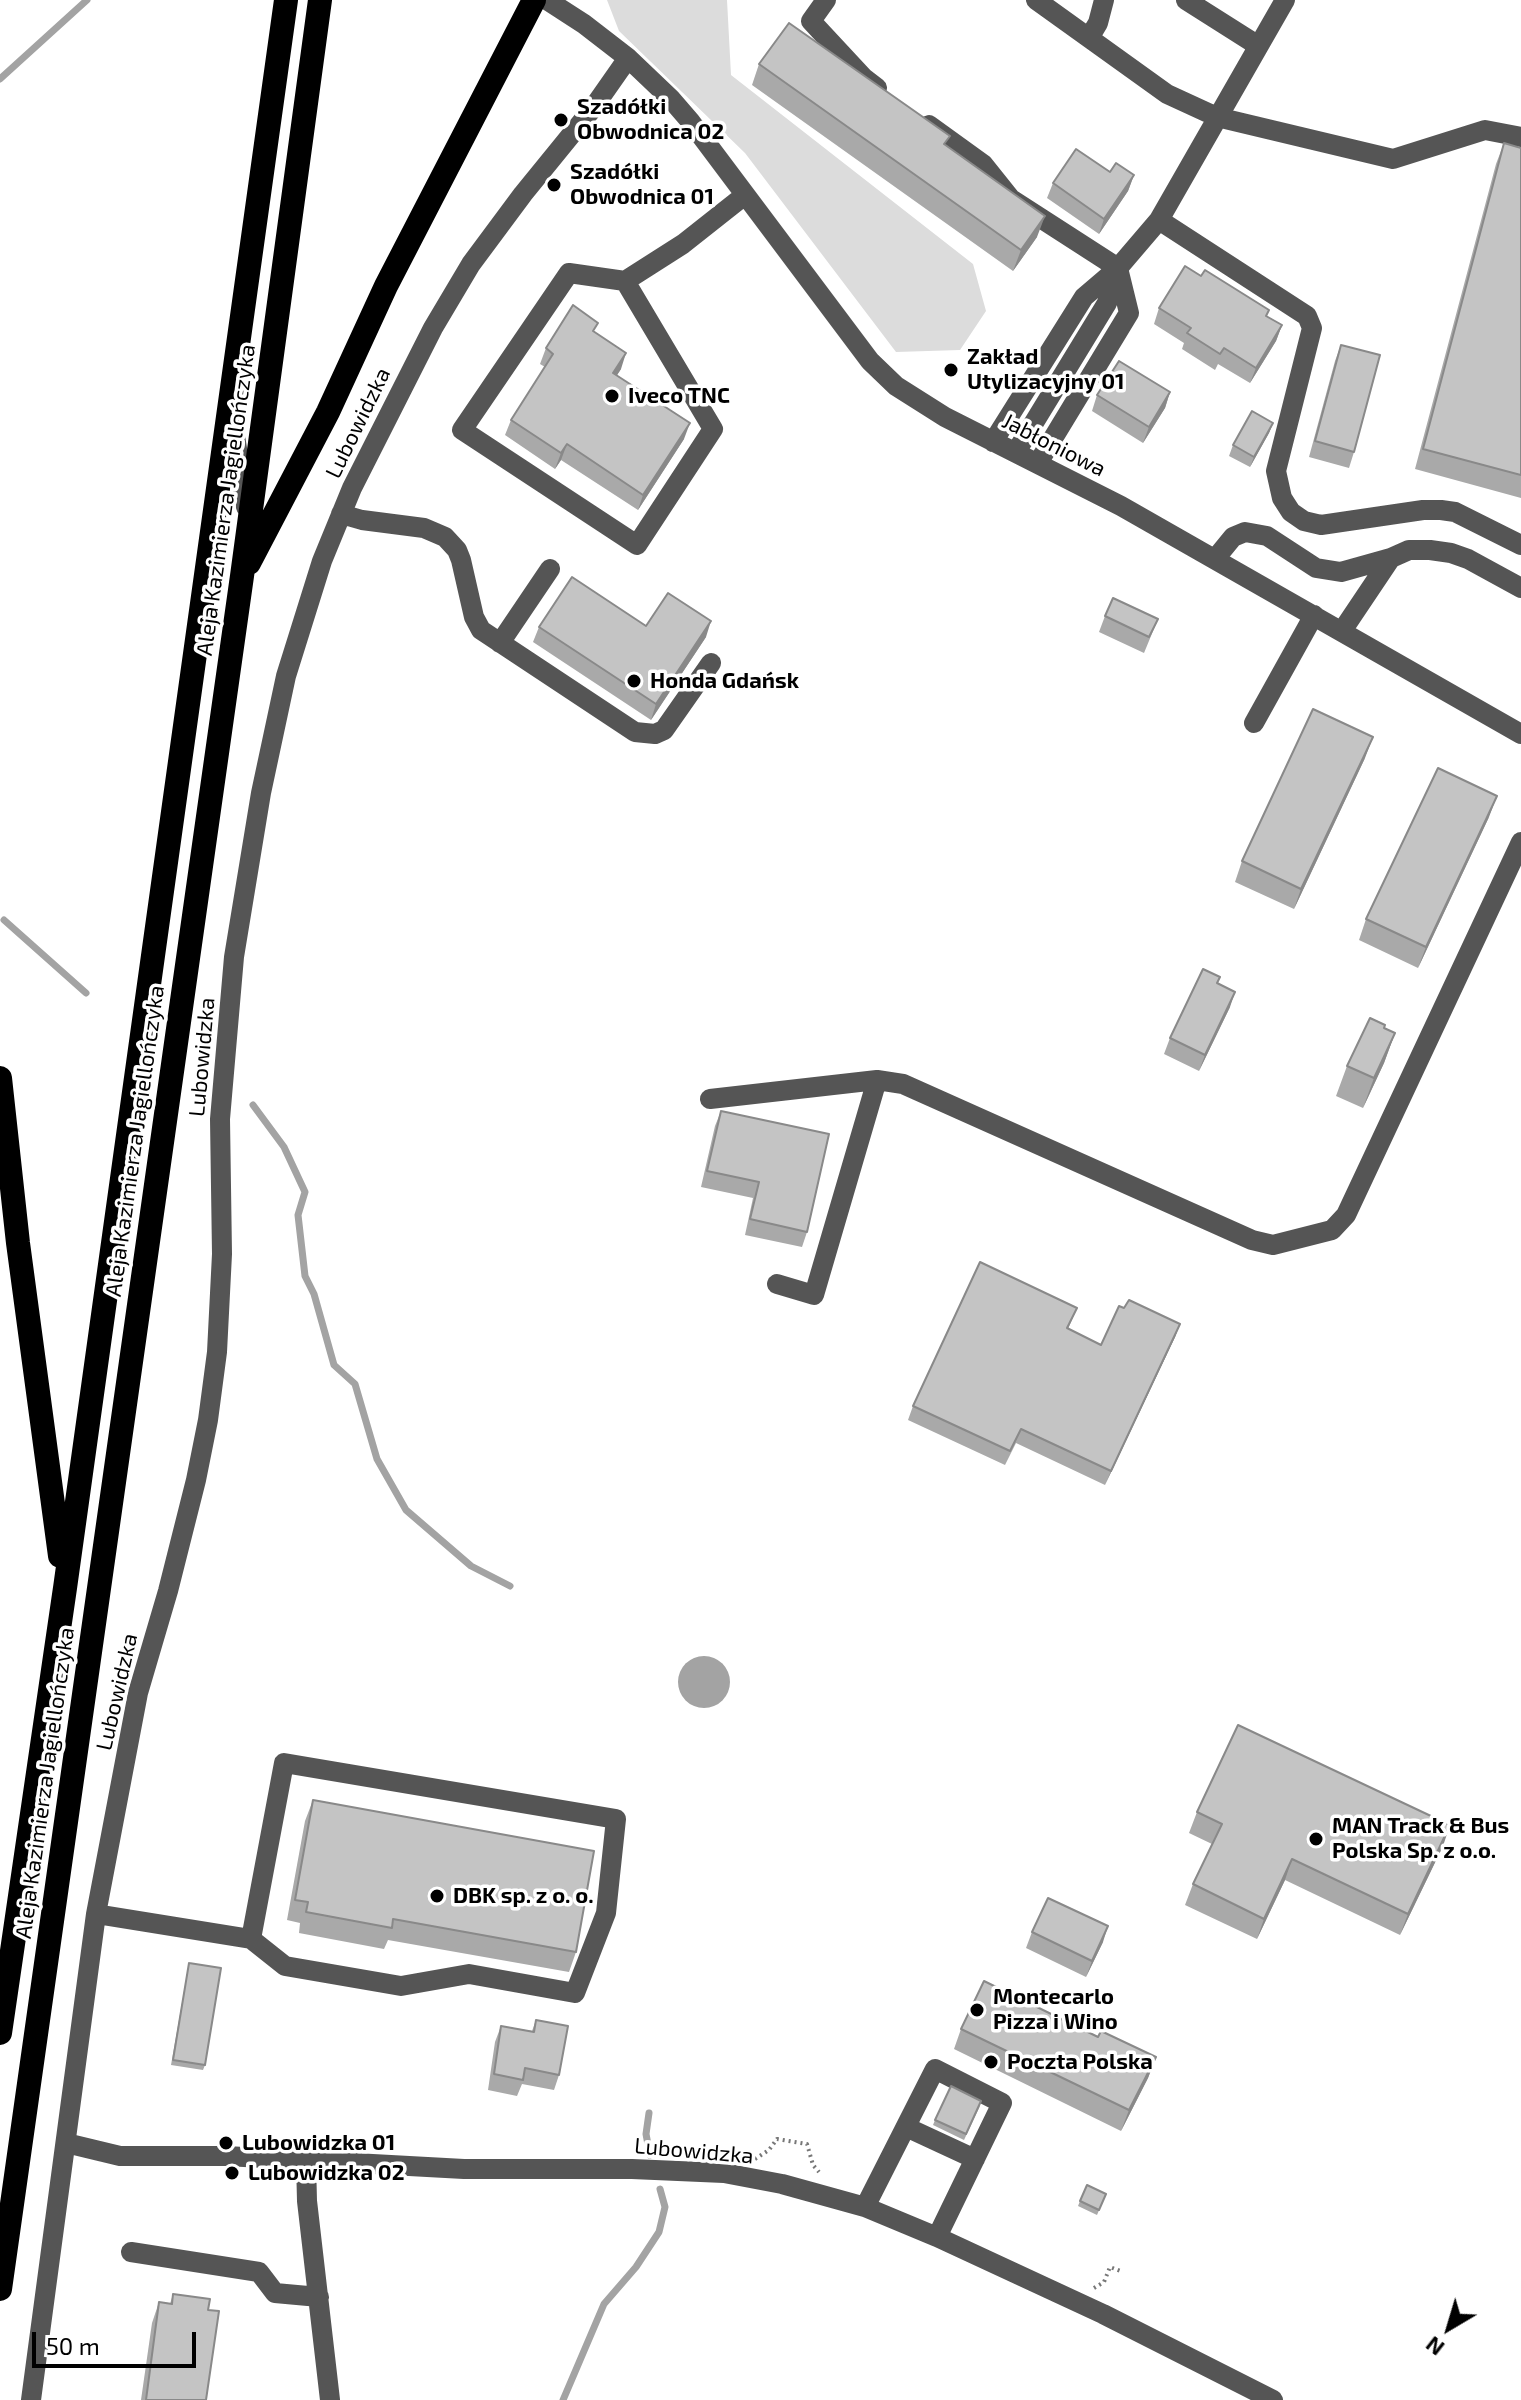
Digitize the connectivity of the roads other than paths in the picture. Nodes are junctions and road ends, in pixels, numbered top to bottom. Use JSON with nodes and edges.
{"nodes":[{"id":1,"x":286,"y":0,"type":"edge"},
{"id":2,"x":320,"y":0,"type":"edge"},
{"id":3,"x":534,"y":0,"type":"edge"},
{"id":4,"x":547,"y":0,"type":"edge"},
{"id":5,"x":826,"y":0,"type":"edge"},
{"id":6,"x":1036,"y":0,"type":"edge"},
{"id":7,"x":1104,"y":0,"type":"edge"},
{"id":8,"x":1186,"y":0,"type":"edge"},
{"id":9,"x":1285,"y":0,"type":"edge"},
{"id":10,"x":1089,"y":38,"type":"junction"},
{"id":11,"x":1257,"y":45,"type":"junction"},
{"id":12,"x":628,"y":58,"type":"junction"},
{"id":13,"x":888,"y":95,"type":"edge"},
{"id":14,"x":912,"y":112,"type":"edge"},
{"id":15,"x":1217,"y":117,"type":"junction"},
{"id":16,"x":1521,"y":137,"type":"edge"},
{"id":17,"x":745,"y":195,"type":"junction"},
{"id":18,"x":1159,"y":220,"type":"junction"},
{"id":19,"x":1118,"y":268,"type":"junction"},
{"id":20,"x":625,"y":281,"type":"junction"},
{"id":21,"x":229,"y":398,"type":"junction"},
{"id":22,"x":266,"y":403,"type":"junction"},
{"id":23,"x":993,"y":442,"type":"junction"},
{"id":24,"x":1016,"y":452,"type":"junction"},
{"id":25,"x":239,"y":461,"type":"junction"},
{"id":26,"x":1038,"y":463,"type":"junction"},
{"id":27,"x":341,"y":514,"type":"junction"},
{"id":28,"x":213,"y":518,"type":"junction"},
{"id":29,"x":249,"y":523,"type":"junction"},
{"id":30,"x":1521,"y":545,"type":"edge"},
{"id":31,"x":1391,"y":558,"type":"junction"},
{"id":32,"x":1215,"y":559,"type":"junction"},
{"id":33,"x":550,"y":569,"type":"dead end"},
{"id":34,"x":242,"y":576,"type":"junction"},
{"id":35,"x":1521,"y":588,"type":"edge"},
{"id":36,"x":1314,"y":615,"type":"junction"},
{"id":37,"x":1342,"y":631,"type":"junction"},
{"id":38,"x":500,"y":643,"type":"junction"},
{"id":39,"x":711,"y":663,"type":"dead end"},
{"id":40,"x":1254,"y":723,"type":"dead end"},
{"id":41,"x":1521,"y":734,"type":"edge"},
{"id":42,"x":1521,"y":842,"type":"edge"},
{"id":43,"x":0,"y":1078,"type":"edge"},
{"id":44,"x":877,"y":1080,"type":"junction"},
{"id":45,"x":710,"y":1099,"type":"dead end"},
{"id":46,"x":777,"y":1284,"type":"dead end"},
{"id":47,"x":65,"y":1588,"type":"junction"},
{"id":48,"x":96,"y":1914,"type":"junction"},
{"id":49,"x":251,"y":1939,"type":"junction"},
{"id":50,"x":0,"y":2033,"type":"edge"},
{"id":51,"x":906,"y":2127,"type":"junction"},
{"id":52,"x":66,"y":2143,"type":"junction"},
{"id":53,"x":975,"y":2159,"type":"junction"},
{"id":54,"x":306,"y":2161,"type":"junction"},
{"id":55,"x":865,"y":2207,"type":"junction"},
{"id":56,"x":937,"y":2237,"type":"junction"},
{"id":57,"x":131,"y":2252,"type":"dead end"},
{"id":58,"x":0,"y":2289,"type":"edge"},
{"id":59,"x":319,"y":2297,"type":"junction"},
{"id":60,"x":31,"y":2400,"type":"edge"},
{"id":61,"x":330,"y":2400,"type":"edge"},
{"id":62,"x":1273,"y":2400,"type":"edge"}],
"edges":[{"from":1,"to":21,"type":"highway","name":"Aleja Kazimierza Jagiellończyka"},
{"from":2,"to":22,"type":"highway","name":"Aleja Kazimierza Jagiellończyka"},
{"from":3,"to":34,"type":"highway"},
{"from":4,"to":12,"type":"street","name":"Jabłoniowa"},
{"from":5,"to":13,"type":"street"},
{"from":6,"to":10,"type":"street"},
{"from":7,"to":10,"type":"street"},
{"from":8,"to":11,"type":"street"},
{"from":9,"to":11,"type":"street"},
{"from":10,"to":15,"type":"street"},
{"from":11,"to":15,"type":"street"},
{"from":12,"to":17,"type":"street","name":"Jabłoniowa"},
{"from":12,"to":27,"type":"street","name":"Lubowidzka"},
{"from":14,"to":19,"type":"street"},
{"from":15,"to":16,"type":"street"},
{"from":15,"to":18,"type":"street"},
{"from":17,"to":20,"type":"street"},
{"from":17,"to":23,"type":"street","name":"Jabłoniowa"},
{"from":18,"to":19,"type":"street"},
{"from":18,"to":30,"type":"street"},
{"from":19,"to":23,"type":"street"},
{"from":19,"to":24,"type":"street"},
{"from":19,"to":26,"type":"street"},
{"from":20,"to":20,"type":"street"},
{"from":21,"to":25,"type":"street"},
{"from":21,"to":28,"type":"highway","name":"Aleja Kazimierza Jagiellończyka"},
{"from":22,"to":25,"type":"street"},
{"from":22,"to":29,"type":"highway","name":"Aleja Kazimierza Jagiellończyka"},
{"from":23,"to":24,"type":"street","name":"Jabłoniowa"},
{"from":24,"to":26,"type":"street","name":"Jabłoniowa"},
{"from":25,"to":28,"type":"street"},
{"from":25,"to":29,"type":"street"},
{"from":26,"to":32,"type":"street","name":"Jabłoniowa"},
{"from":27,"to":38,"type":"street"},
{"from":27,"to":48,"type":"street","name":"Lubowidzka"},
{"from":28,"to":47,"type":"highway","name":"Aleja Kazimierza Jagiellończyka"},
{"from":29,"to":34,"type":"highway","name":"Aleja Kazimierza Jagiellończyka"},
{"from":31,"to":32,"type":"street"},
{"from":31,"to":35,"type":"street"},
{"from":31,"to":37,"type":"street"},
{"from":32,"to":36,"type":"street","name":"Jabłoniowa"},
{"from":33,"to":38,"type":"street"},
{"from":34,"to":58,"type":"highway","name":"Aleja Kazimierza Jagiellończyka"},
{"from":36,"to":37,"type":"street","name":"Jabłoniowa"},
{"from":36,"to":40,"type":"street"},
{"from":37,"to":41,"type":"street","name":"Jabłoniowa"},
{"from":38,"to":39,"type":"street"},
{"from":42,"to":44,"type":"street"},
{"from":43,"to":47,"type":"highway"},
{"from":44,"to":45,"type":"street"},
{"from":44,"to":46,"type":"street"},
{"from":47,"to":50,"type":"highway","name":"Aleja Kazimierza Jagiellończyka"},
{"from":48,"to":49,"type":"street"},
{"from":48,"to":52,"type":"street","name":"Lubowidzka"},
{"from":49,"to":49,"type":"street"},
{"from":51,"to":53,"type":"street"},
{"from":51,"to":53,"type":"street"},
{"from":51,"to":55,"type":"street"},
{"from":52,"to":54,"type":"street","name":"Lubowidzka"},
{"from":52,"to":60,"type":"street","name":"Lubowidzka"},
{"from":53,"to":56,"type":"street"},
{"from":54,"to":55,"type":"street","name":"Lubowidzka"},
{"from":54,"to":59,"type":"street"},
{"from":55,"to":56,"type":"street","name":"Lubowidzka"},
{"from":56,"to":62,"type":"street","name":"Lubowidzka"},
{"from":57,"to":59,"type":"street"},
{"from":59,"to":61,"type":"street"}]}
